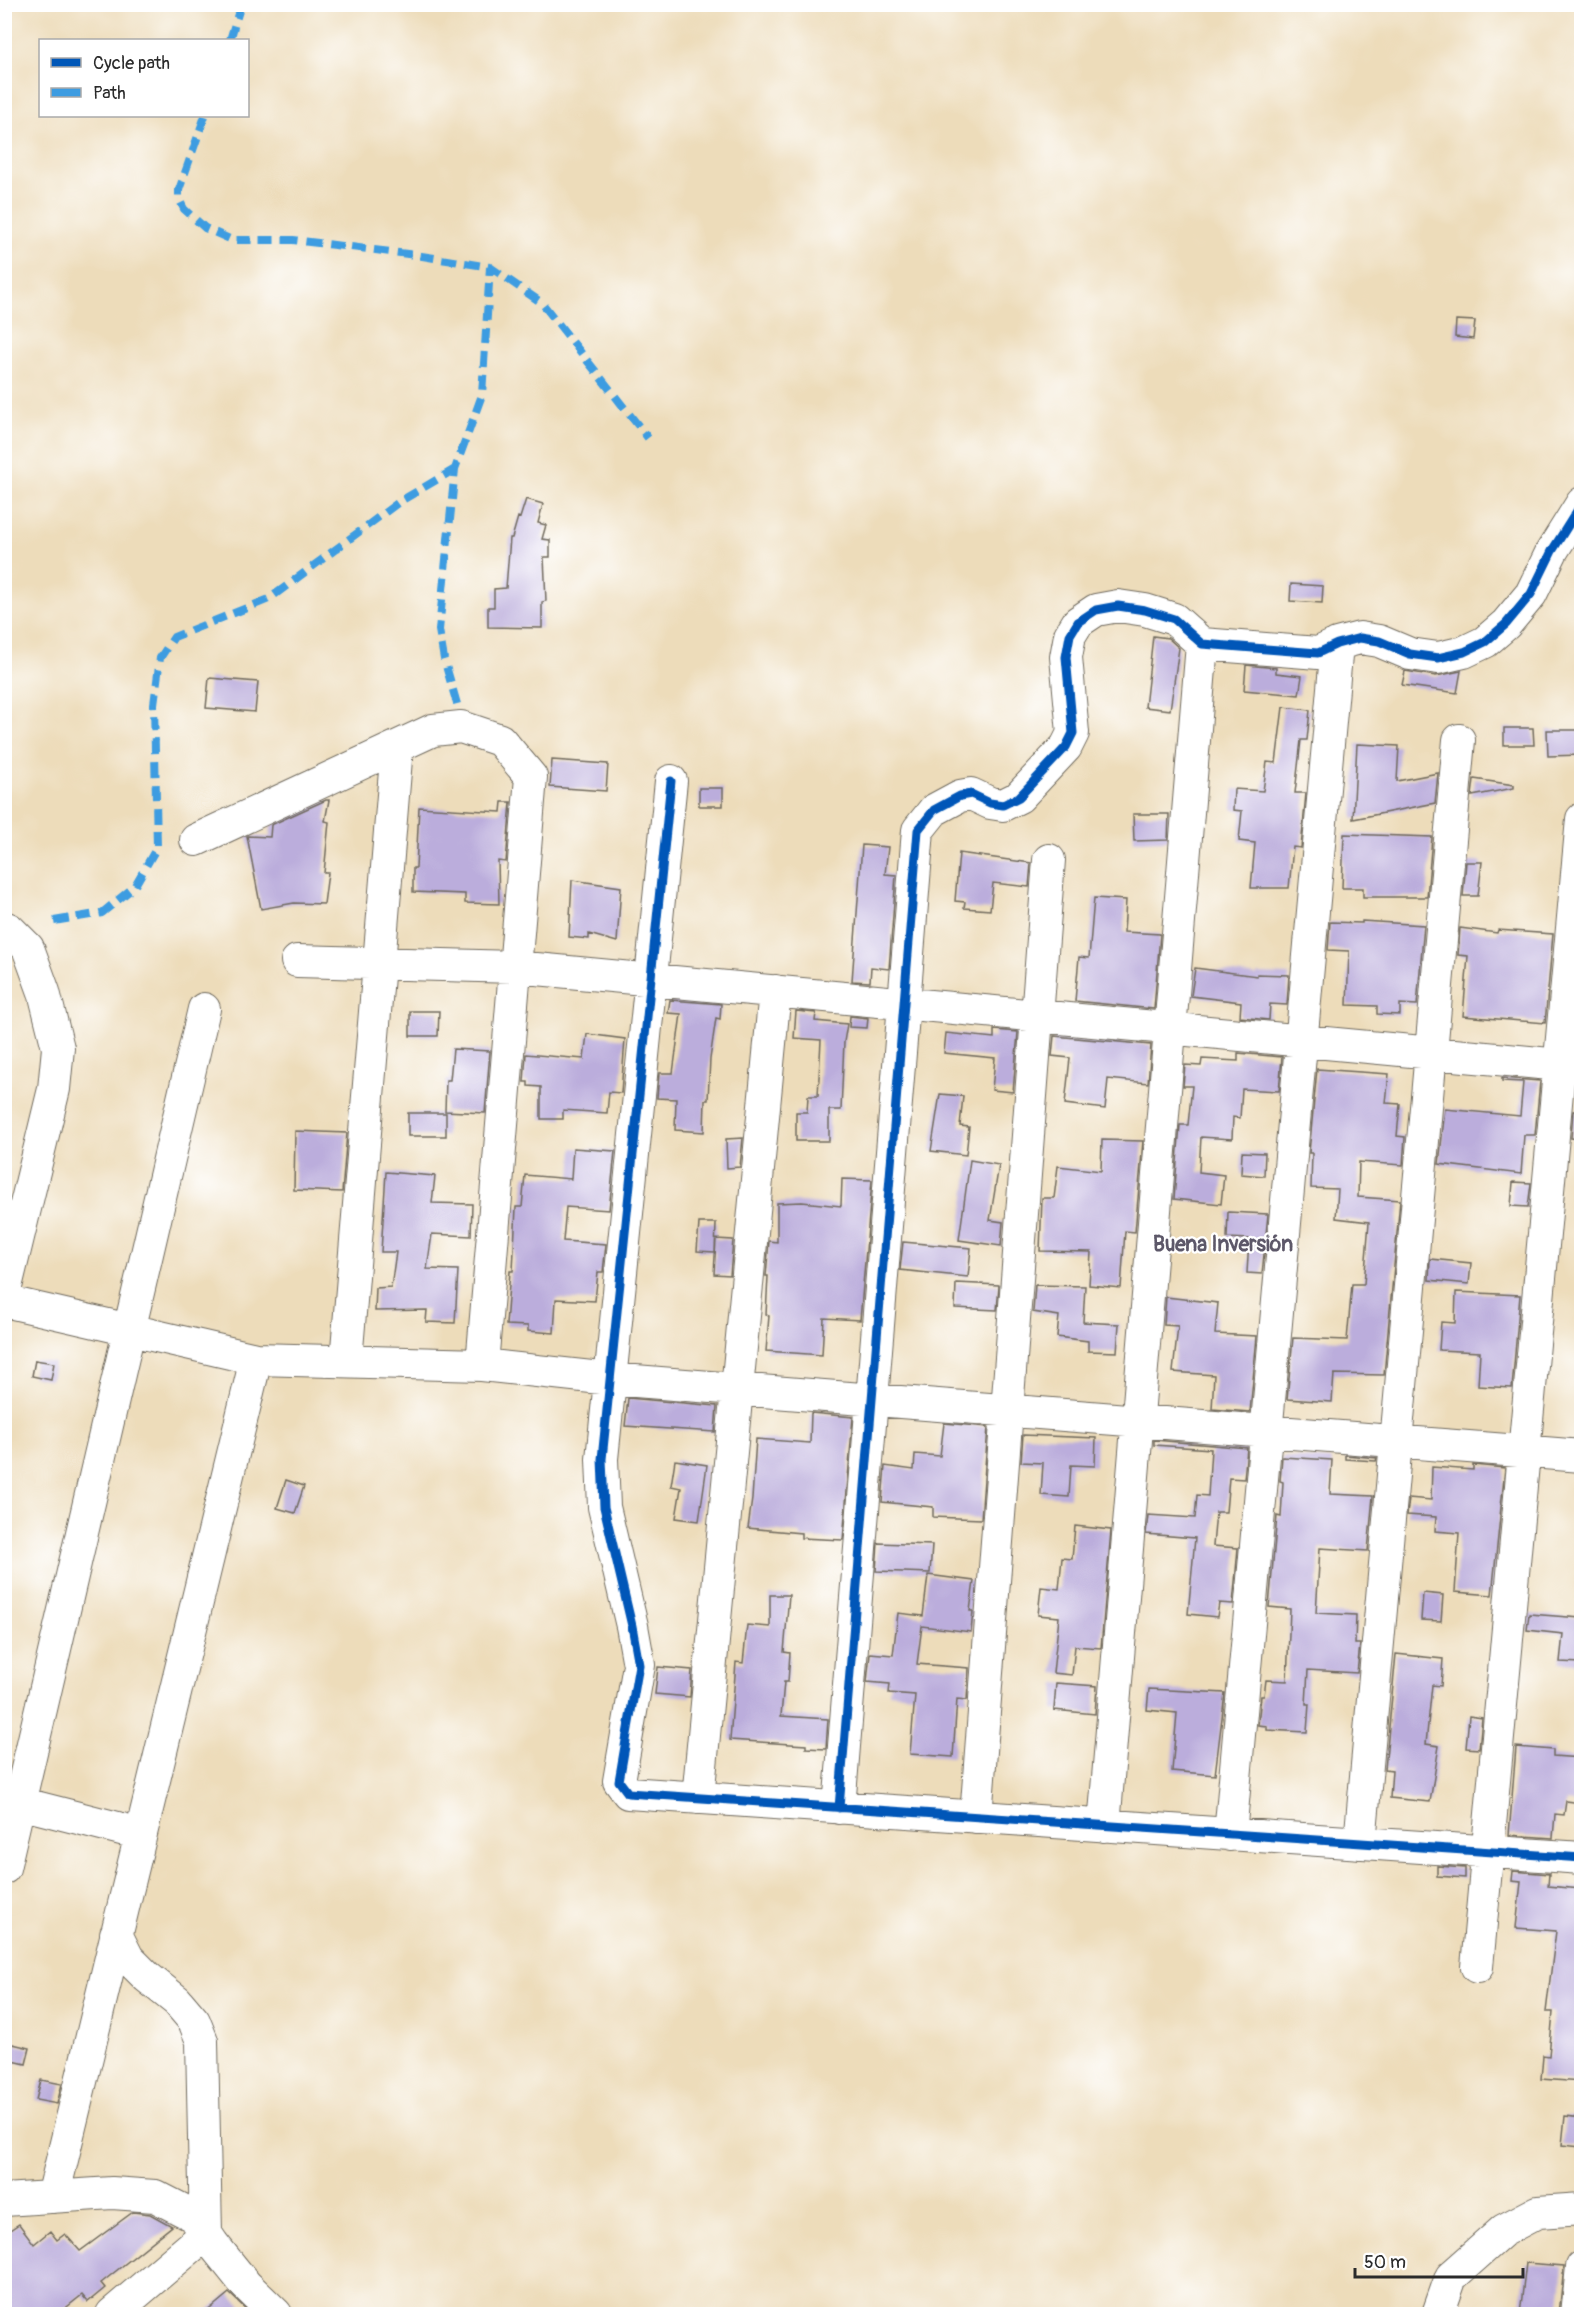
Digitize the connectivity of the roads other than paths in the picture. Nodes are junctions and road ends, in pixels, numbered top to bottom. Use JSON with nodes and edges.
{"nodes":[{"id":1,"x":1581,"y":503,"type":"edge"},
{"id":2,"x":1202,"y":644,"type":"junction"},
{"id":3,"x":1337,"y":644,"type":"junction"},
{"id":4,"x":1459,"y":740,"type":"dead end"},
{"id":5,"x":397,"y":747,"type":"junction"},
{"id":6,"x":671,"y":781,"type":"dead end"},
{"id":7,"x":1581,"y":819,"type":"edge"},
{"id":8,"x":196,"y":840,"type":"dead end"},
{"id":9,"x":1049,"y":860,"type":"dead end"},
{"id":10,"x":4,"y":927,"type":"edge"},
{"id":11,"x":297,"y":961,"type":"dead end"},
{"id":12,"x":379,"y":964,"type":"junction"},
{"id":13,"x":515,"y":967,"type":"junction"},
{"id":14,"x":651,"y":980,"type":"junction"},
{"id":15,"x":775,"y":991,"type":"junction"},
{"id":16,"x":904,"y":1003,"type":"junction"},
{"id":17,"x":204,"y":1009,"type":"dead end"},
{"id":18,"x":1037,"y":1016,"type":"junction"},
{"id":19,"x":1170,"y":1028,"type":"junction"},
{"id":20,"x":1300,"y":1040,"type":"junction"},
{"id":21,"x":1431,"y":1053,"type":"junction"},
{"id":22,"x":1570,"y":1066,"type":"edge"},
{"id":23,"x":4,"y":1295,"type":"edge"},
{"id":24,"x":4,"y":1301,"type":"edge"},
{"id":25,"x":129,"y":1331,"type":"junction"},
{"id":26,"x":256,"y":1359,"type":"junction"},
{"id":27,"x":346,"y":1361,"type":"junction"},
{"id":28,"x":482,"y":1365,"type":"junction"},
{"id":29,"x":610,"y":1379,"type":"junction"},
{"id":30,"x":737,"y":1389,"type":"junction"},
{"id":31,"x":872,"y":1400,"type":"junction"},
{"id":32,"x":1007,"y":1411,"type":"junction"},
{"id":33,"x":1137,"y":1421,"type":"junction"},
{"id":34,"x":1266,"y":1431,"type":"junction"},
{"id":35,"x":1396,"y":1441,"type":"junction"},
{"id":36,"x":1524,"y":1451,"type":"junction"},
{"id":37,"x":1581,"y":1456,"type":"edge"},
{"id":38,"x":698,"y":1798,"type":"junction"},
{"id":39,"x":12,"y":1801,"type":"edge"},
{"id":40,"x":839,"y":1808,"type":"junction"},
{"id":41,"x":976,"y":1817,"type":"junction"},
{"id":42,"x":1104,"y":1826,"type":"junction"},
{"id":43,"x":141,"y":1834,"type":"junction"},
{"id":44,"x":1230,"y":1834,"type":"junction"},
{"id":45,"x":1360,"y":1843,"type":"junction"},
{"id":46,"x":1581,"y":1858,"type":"edge"},
{"id":47,"x":4,"y":1868,"type":"edge"},
{"id":48,"x":117,"y":1934,"type":"junction"},
{"id":49,"x":1477,"y":1967,"type":"dead end"},
{"id":50,"x":53,"y":2197,"type":"junction"},
{"id":51,"x":9,"y":2205,"type":"edge"},
{"id":52,"x":1581,"y":2209,"type":"edge"},
{"id":53,"x":206,"y":2234,"type":"junction"},
{"id":54,"x":1581,"y":2267,"type":"edge"},
{"id":55,"x":112,"y":2314,"type":"edge"},
{"id":56,"x":276,"y":2314,"type":"edge"},
{"id":57,"x":1438,"y":2314,"type":"edge"},
{"id":58,"x":1577,"y":2314,"type":"edge"}],
"edges":[{"from":1,"to":3,"type":"street"},
{"from":2,"to":3,"type":"street"},
{"from":2,"to":16,"type":"street"},
{"from":2,"to":19,"type":"street"},
{"from":3,"to":20,"type":"street"},
{"from":4,"to":21,"type":"street"},
{"from":5,"to":8,"type":"street"},
{"from":5,"to":12,"type":"street"},
{"from":5,"to":13,"type":"street"},
{"from":6,"to":14,"type":"street"},
{"from":7,"to":22,"type":"street"},
{"from":9,"to":18,"type":"street"},
{"from":10,"to":23,"type":"street"},
{"from":11,"to":12,"type":"street"},
{"from":12,"to":13,"type":"street"},
{"from":12,"to":27,"type":"street"},
{"from":13,"to":14,"type":"street"},
{"from":13,"to":28,"type":"street"},
{"from":14,"to":15,"type":"street"},
{"from":14,"to":29,"type":"street"},
{"from":15,"to":16,"type":"street"},
{"from":15,"to":30,"type":"street"},
{"from":16,"to":18,"type":"street"},
{"from":16,"to":31,"type":"street"},
{"from":17,"to":25,"type":"street"},
{"from":18,"to":19,"type":"street"},
{"from":18,"to":32,"type":"street"},
{"from":19,"to":20,"type":"street"},
{"from":19,"to":33,"type":"street"},
{"from":20,"to":21,"type":"street"},
{"from":20,"to":34,"type":"street"},
{"from":21,"to":22,"type":"street"},
{"from":21,"to":35,"type":"street"},
{"from":22,"to":36,"type":"street"},
{"from":24,"to":25,"type":"street"},
{"from":25,"to":26,"type":"street"},
{"from":25,"to":39,"type":"street"},
{"from":26,"to":27,"type":"street"},
{"from":26,"to":43,"type":"street"},
{"from":27,"to":28,"type":"street"},
{"from":28,"to":29,"type":"street"},
{"from":29,"to":30,"type":"street"},
{"from":29,"to":38,"type":"street"},
{"from":30,"to":31,"type":"street"},
{"from":30,"to":38,"type":"street"},
{"from":31,"to":32,"type":"street"},
{"from":31,"to":40,"type":"street"},
{"from":32,"to":33,"type":"street"},
{"from":32,"to":41,"type":"street"},
{"from":33,"to":34,"type":"street"},
{"from":33,"to":42,"type":"street"},
{"from":34,"to":35,"type":"street"},
{"from":34,"to":44,"type":"street"},
{"from":35,"to":36,"type":"street"},
{"from":35,"to":45,"type":"street"},
{"from":36,"to":37,"type":"street"},
{"from":36,"to":49,"type":"street"},
{"from":38,"to":40,"type":"street"},
{"from":39,"to":43,"type":"street"},
{"from":39,"to":47,"type":"street"},
{"from":40,"to":41,"type":"street"},
{"from":41,"to":42,"type":"street"},
{"from":42,"to":44,"type":"street"},
{"from":43,"to":48,"type":"street"},
{"from":44,"to":45,"type":"street"},
{"from":45,"to":46,"type":"street"},
{"from":48,"to":50,"type":"street"},
{"from":48,"to":53,"type":"street"},
{"from":50,"to":51,"type":"street"},
{"from":50,"to":53,"type":"street"},
{"from":52,"to":57,"type":"street"},
{"from":53,"to":55,"type":"street"},
{"from":53,"to":56,"type":"street"},
{"from":54,"to":58,"type":"street"}]}
